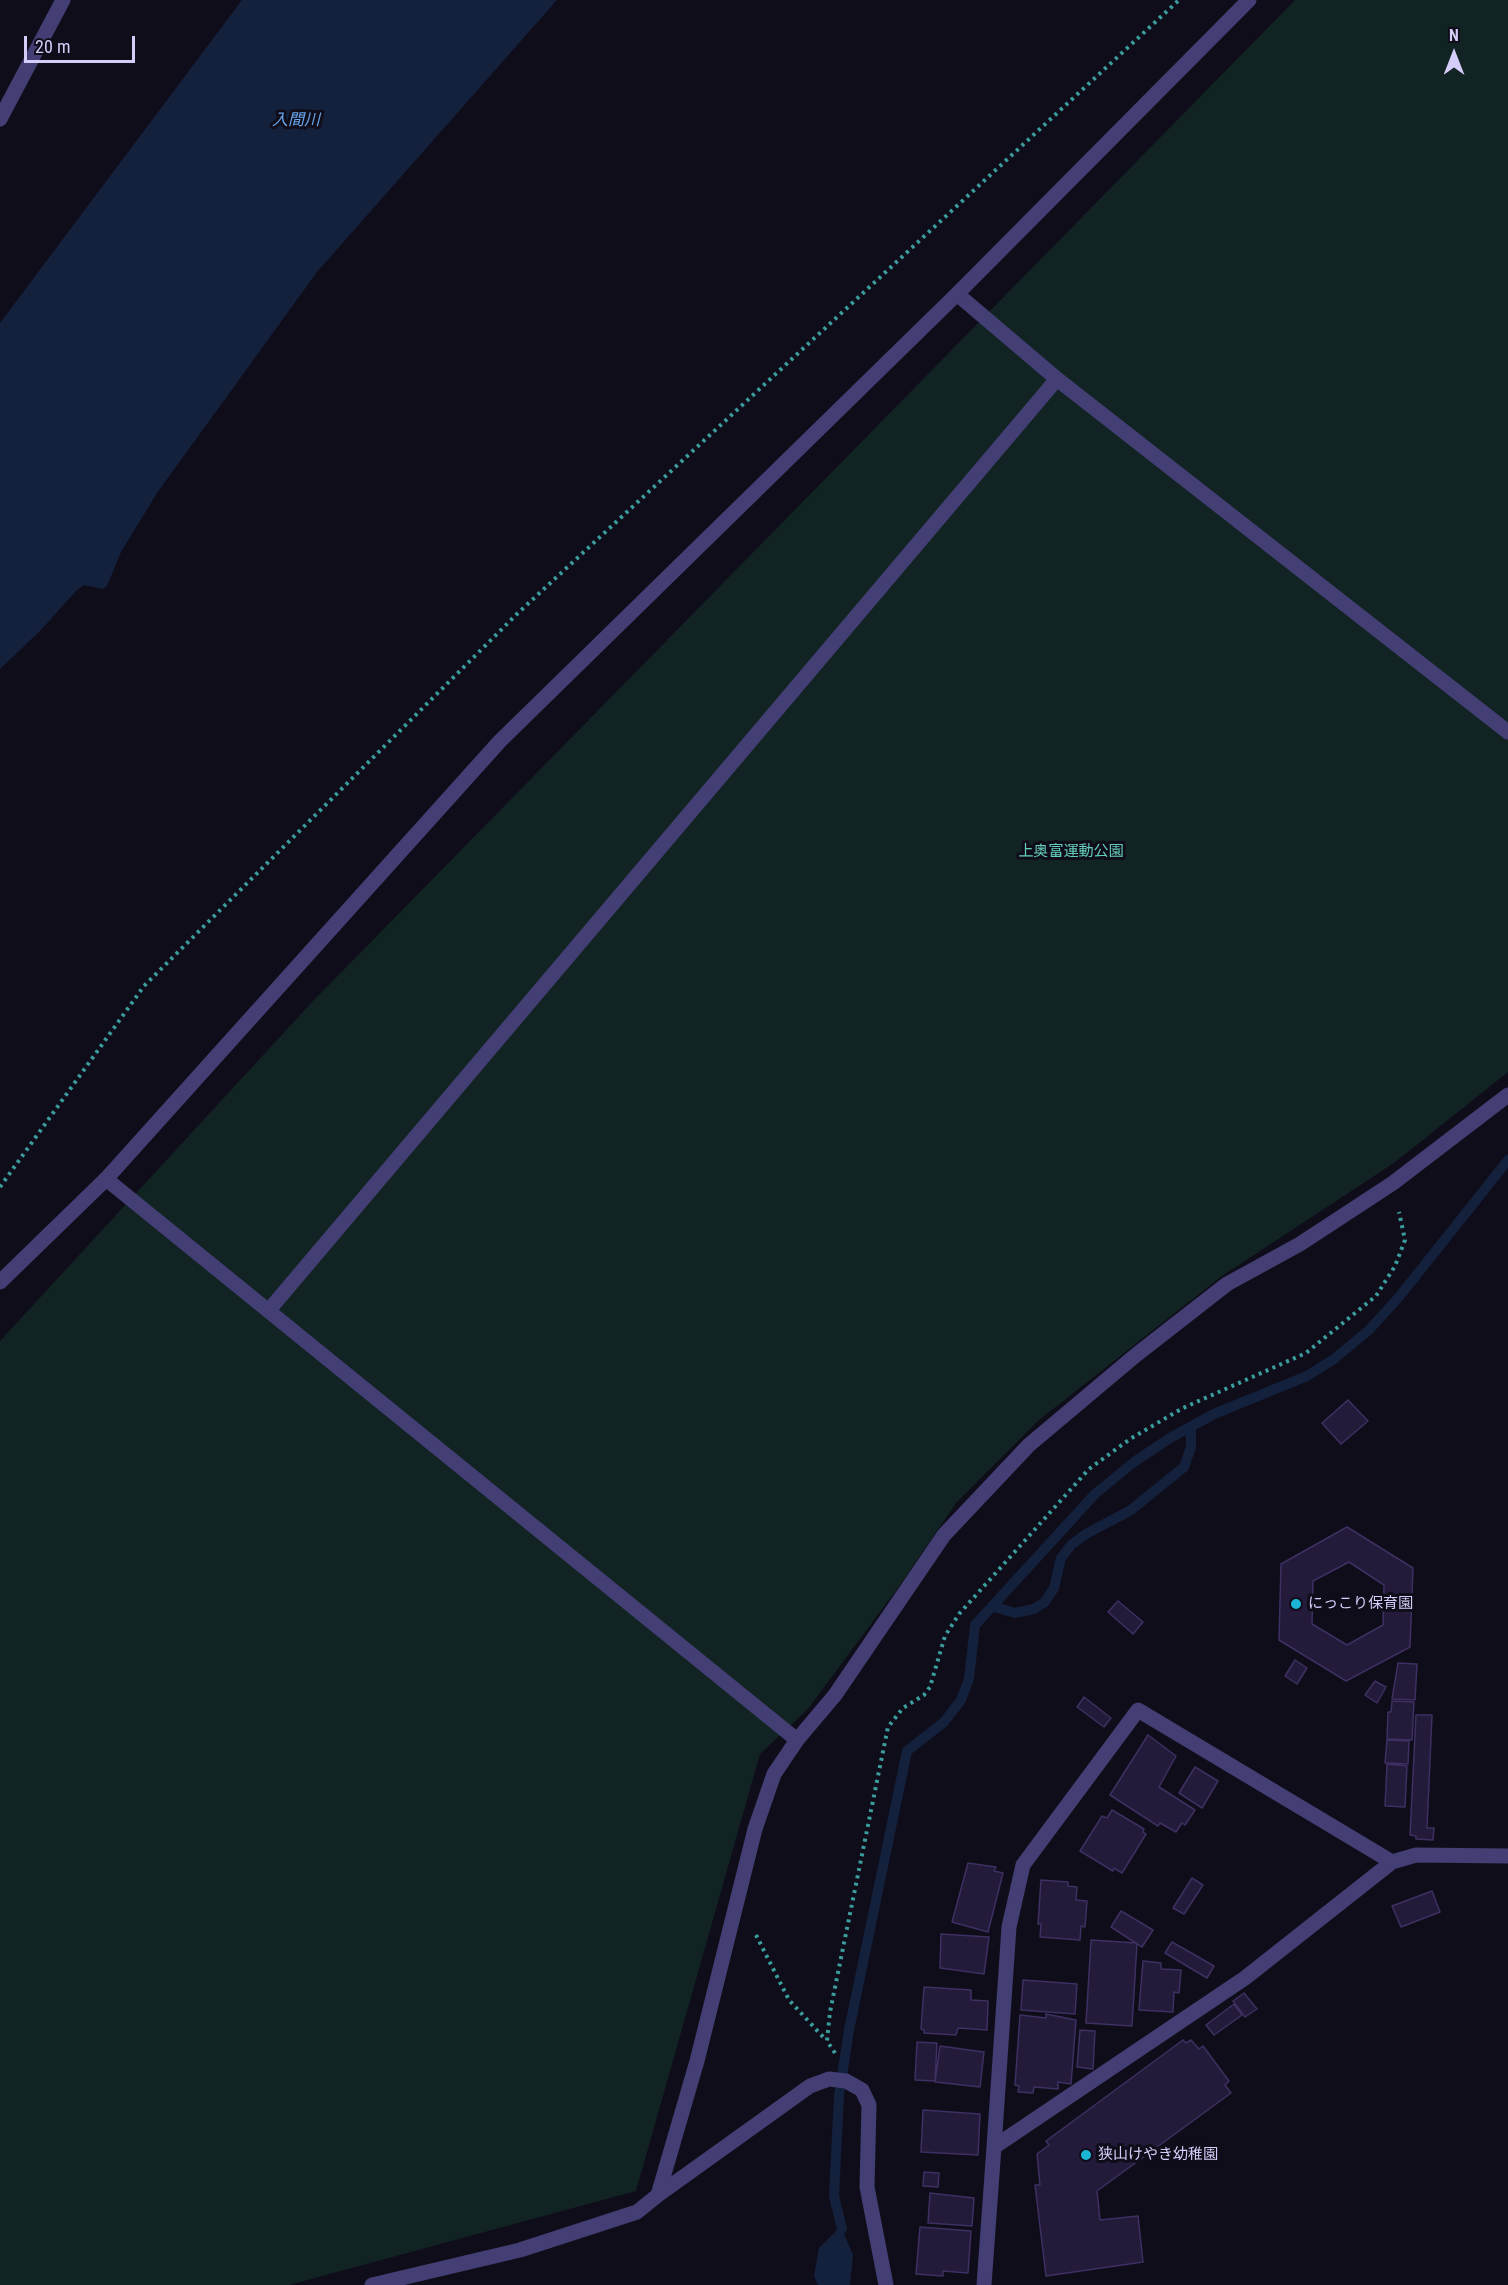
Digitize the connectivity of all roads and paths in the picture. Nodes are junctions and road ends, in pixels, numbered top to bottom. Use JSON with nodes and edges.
{"nodes":[{"id":1,"x":63,"y":0,"type":"edge"},
{"id":2,"x":1179,"y":0,"type":"edge"},
{"id":3,"x":1249,"y":0,"type":"edge"},
{"id":4,"x":0,"y":119,"type":"edge"},
{"id":5,"x":957,"y":294,"type":"junction"},
{"id":6,"x":1057,"y":379,"type":"junction"},
{"id":7,"x":1508,"y":732,"type":"edge"},
{"id":8,"x":1508,"y":1095,"type":"edge"},
{"id":9,"x":106,"y":1179,"type":"junction"},
{"id":10,"x":1393,"y":1183,"type":"junction"},
{"id":11,"x":0,"y":1187,"type":"edge"},
{"id":12,"x":0,"y":1282,"type":"edge"},
{"id":13,"x":268,"y":1310,"type":"junction"},
{"id":14,"x":797,"y":1740,"type":"junction"},
{"id":15,"x":1508,"y":1856,"type":"edge"},
{"id":16,"x":1392,"y":1862,"type":"junction"},
{"id":17,"x":740,"y":1890,"type":"junction"},
{"id":18,"x":827,"y":2041,"type":"junction"},
{"id":19,"x":846,"y":2081,"type":"junction"},
{"id":20,"x":994,"y":2147,"type":"junction"},
{"id":21,"x":658,"y":2195,"type":"junction"},
{"id":22,"x":372,"y":2285,"type":"edge"},
{"id":23,"x":886,"y":2285,"type":"edge"},
{"id":24,"x":984,"y":2285,"type":"edge"}],
"edges":[{"from":1,"to":4,"type":"street"},
{"from":2,"to":11,"type":"path"},
{"from":3,"to":5,"type":"street"},
{"from":5,"to":6,"type":"street"},
{"from":5,"to":9,"type":"street"},
{"from":6,"to":7,"type":"street"},
{"from":6,"to":13,"type":"street"},
{"from":8,"to":10,"type":"street"},
{"from":9,"to":12,"type":"street"},
{"from":9,"to":13,"type":"street"},
{"from":10,"to":14,"type":"street"},
{"from":10,"to":18,"type":"path"},
{"from":13,"to":14,"type":"street"},
{"from":14,"to":17,"type":"street"},
{"from":15,"to":16,"type":"street"},
{"from":16,"to":20,"type":"street"},
{"from":16,"to":20,"type":"street"},
{"from":17,"to":18,"type":"path"},
{"from":17,"to":21,"type":"street"},
{"from":18,"to":19,"type":"path"},
{"from":19,"to":21,"type":"street"},
{"from":19,"to":23,"type":"street"},
{"from":20,"to":24,"type":"street"},
{"from":21,"to":22,"type":"street"}]}
